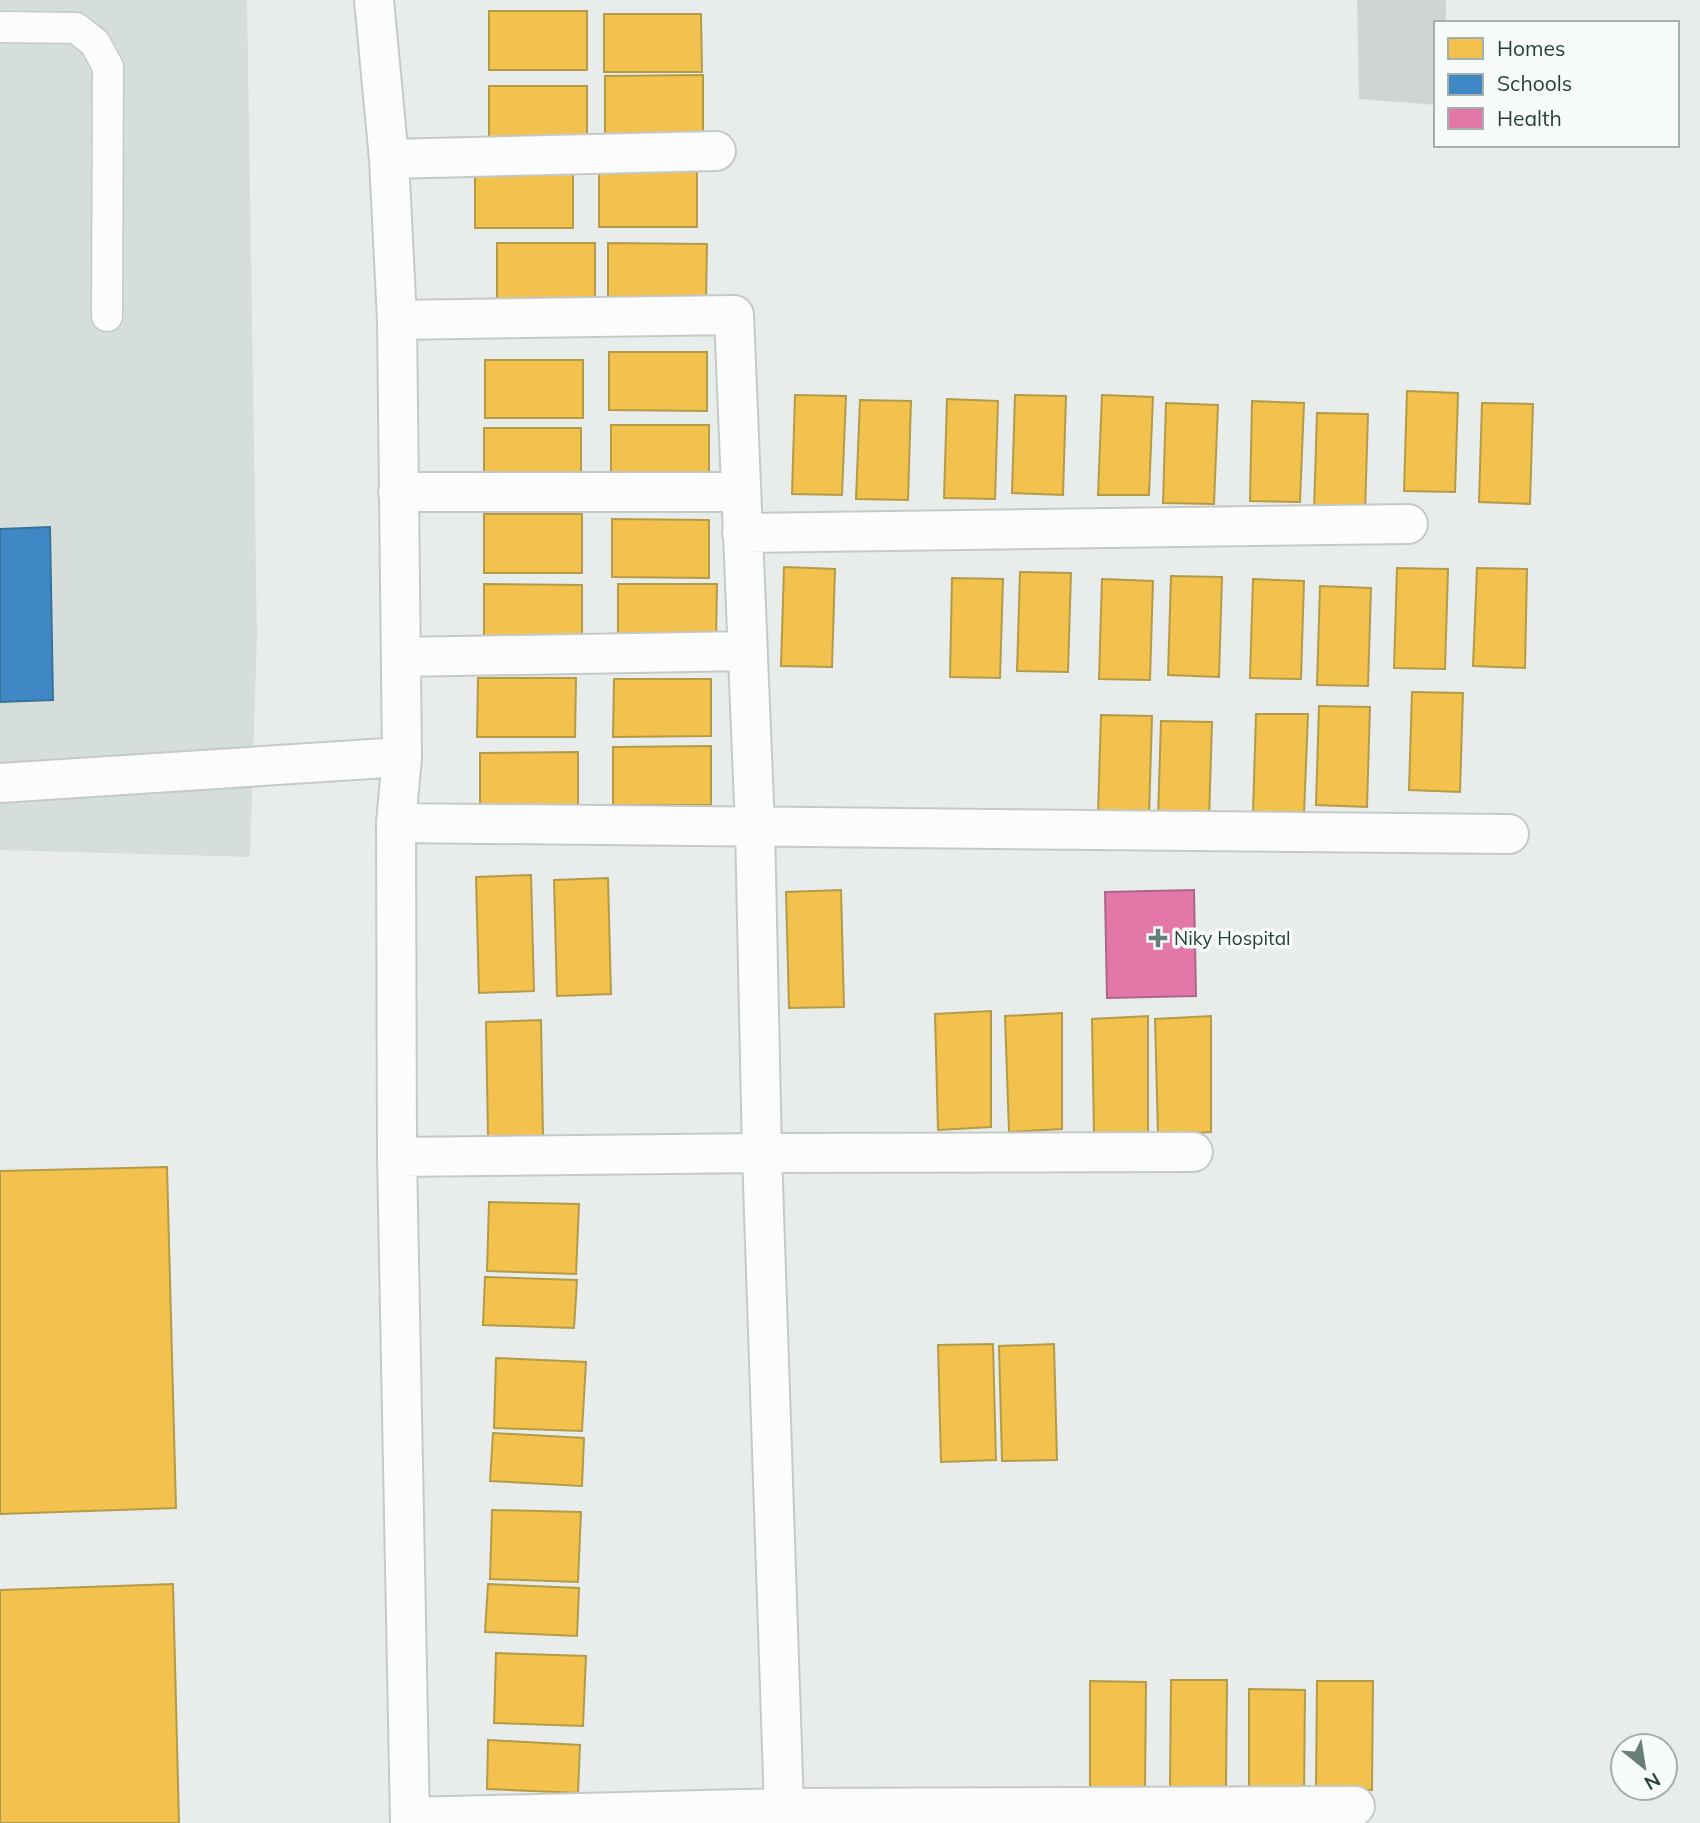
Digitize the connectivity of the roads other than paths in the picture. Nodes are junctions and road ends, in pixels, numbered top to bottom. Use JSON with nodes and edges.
{"nodes":[{"id":1,"x":374,"y":0,"type":"edge"},
{"id":2,"x":0,"y":27,"type":"edge"},
{"id":3,"x":716,"y":151,"type":"dead end"},
{"id":4,"x":389,"y":159,"type":"junction"},
{"id":5,"x":107,"y":316,"type":"dead end"},
{"id":6,"x":397,"y":320,"type":"junction"},
{"id":7,"x":398,"y":492,"type":"junction"},
{"id":8,"x":741,"y":492,"type":"junction"},
{"id":9,"x":1408,"y":524,"type":"dead end"},
{"id":10,"x":742,"y":533,"type":"junction"},
{"id":11,"x":747,"y":651,"type":"junction"},
{"id":12,"x":401,"y":657,"type":"junction"},
{"id":13,"x":402,"y":757,"type":"junction"},
{"id":14,"x":0,"y":783,"type":"edge"},
{"id":15,"x":396,"y":823,"type":"junction"},
{"id":16,"x":755,"y":827,"type":"junction"},
{"id":17,"x":1509,"y":834,"type":"dead end"},
{"id":18,"x":1193,"y":1152,"type":"dead end"},
{"id":19,"x":762,"y":1153,"type":"junction"},
{"id":20,"x":397,"y":1157,"type":"junction"},
{"id":21,"x":1355,"y":1806,"type":"dead end"},
{"id":22,"x":784,"y":1808,"type":"junction"},
{"id":23,"x":410,"y":1820,"type":"edge"}],
"edges":[{"from":1,"to":4,"type":"street"},
{"from":2,"to":5,"type":"lane"},
{"from":3,"to":4,"type":"street"},
{"from":4,"to":6,"type":"street"},
{"from":6,"to":7,"type":"street"},
{"from":6,"to":8,"type":"street"},
{"from":7,"to":8,"type":"street"},
{"from":7,"to":12,"type":"street"},
{"from":8,"to":10,"type":"street"},
{"from":9,"to":10,"type":"street"},
{"from":10,"to":11,"type":"street"},
{"from":11,"to":12,"type":"street"},
{"from":11,"to":16,"type":"street"},
{"from":12,"to":13,"type":"street"},
{"from":13,"to":14,"type":"street"},
{"from":13,"to":15,"type":"street"},
{"from":15,"to":16,"type":"street"},
{"from":15,"to":20,"type":"street"},
{"from":16,"to":17,"type":"street"},
{"from":16,"to":19,"type":"street"},
{"from":18,"to":19,"type":"street"},
{"from":19,"to":20,"type":"street"},
{"from":19,"to":22,"type":"street"},
{"from":20,"to":23,"type":"street"},
{"from":21,"to":22,"type":"street"},
{"from":22,"to":23,"type":"street"}]}
